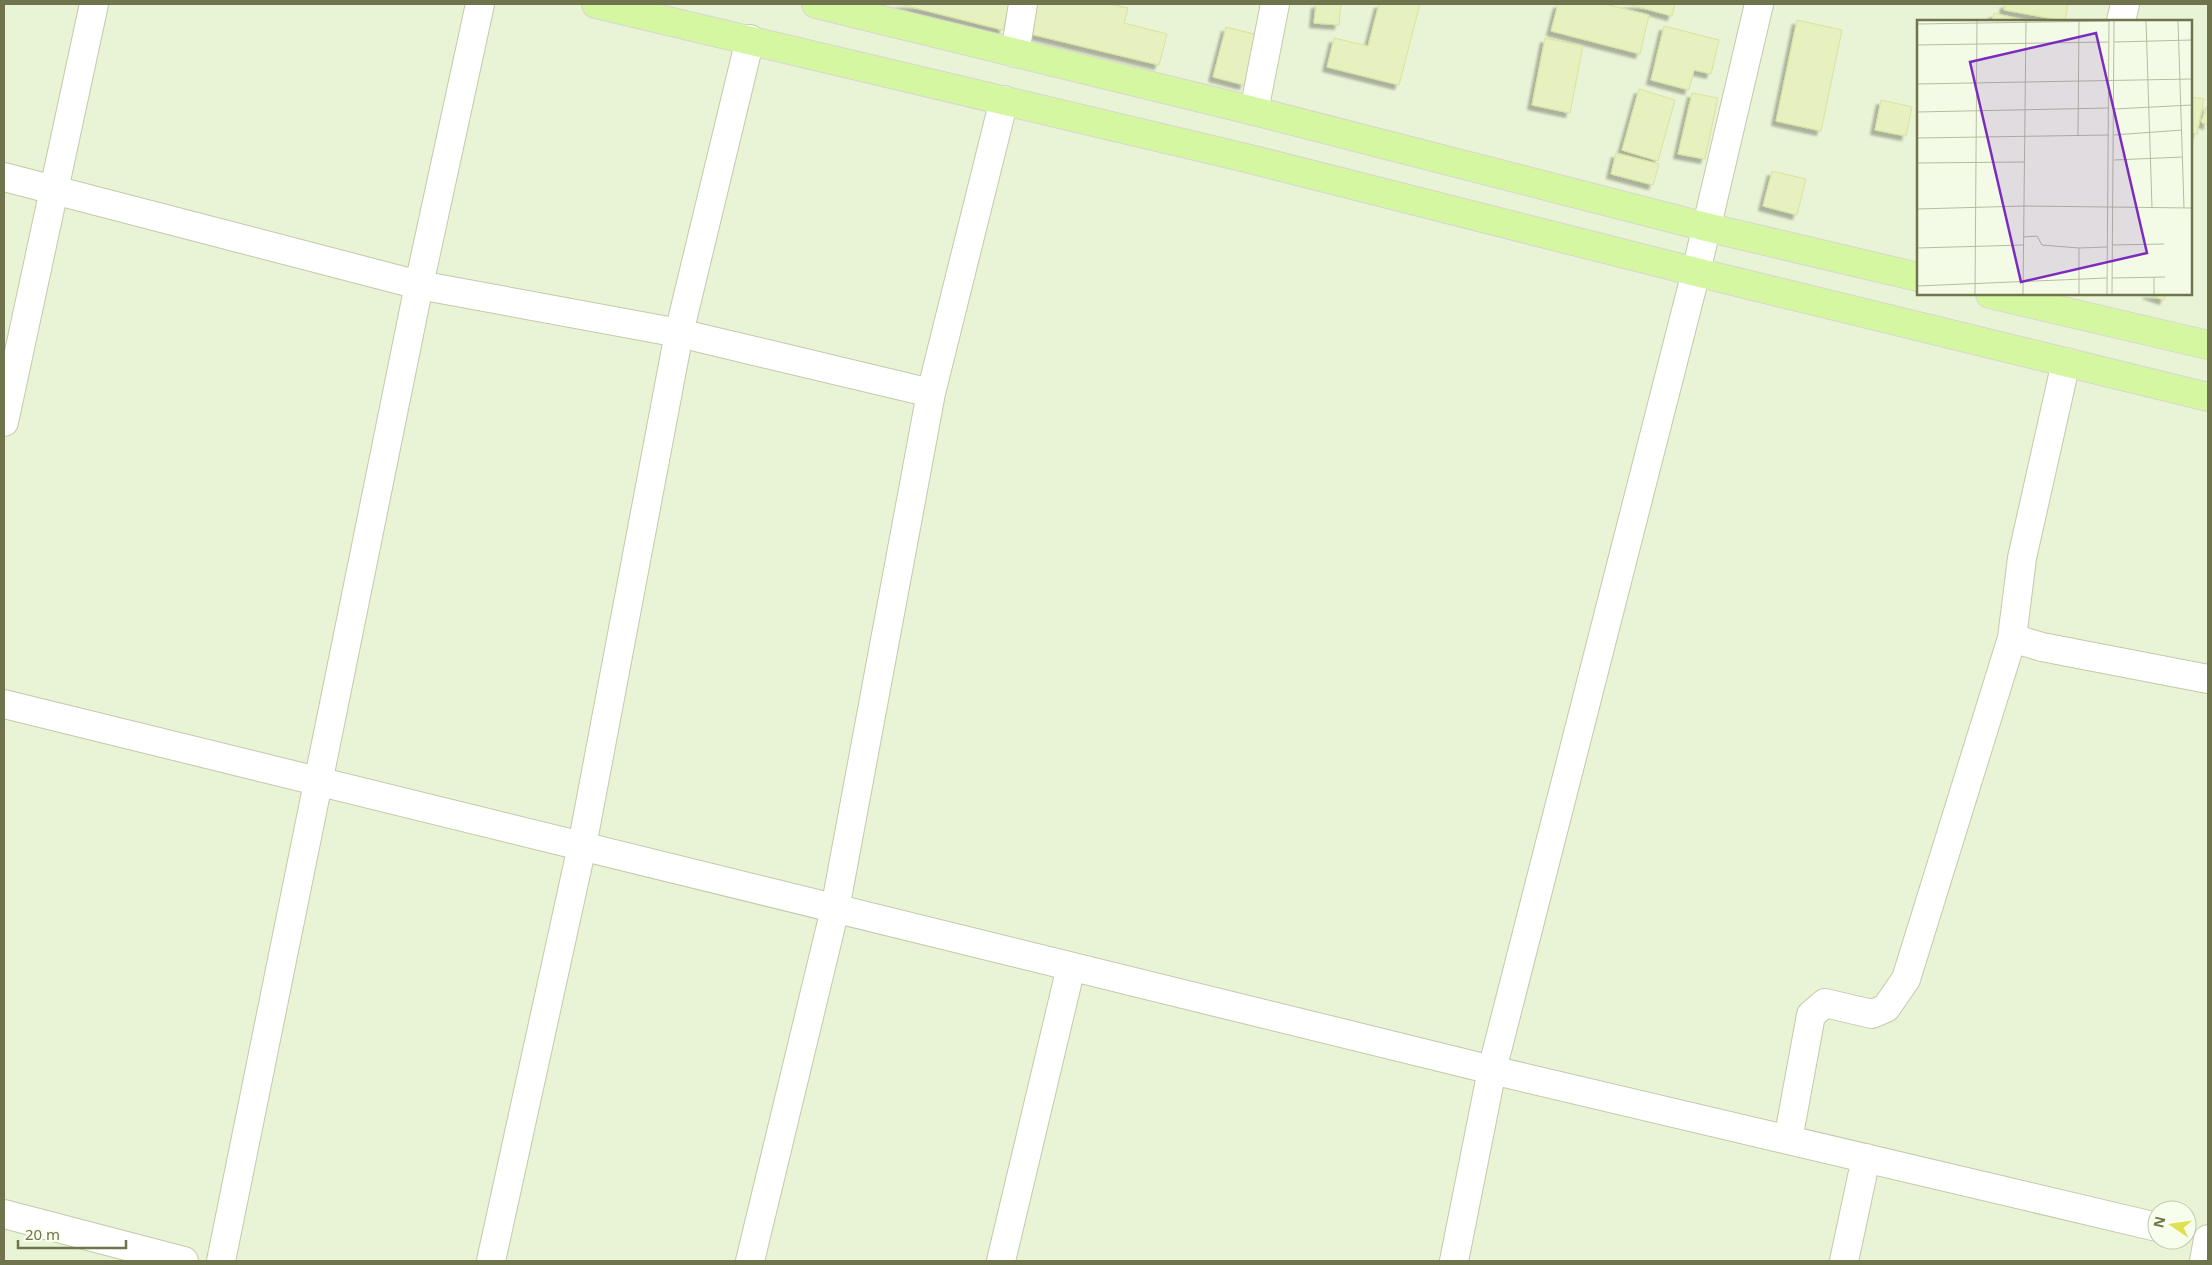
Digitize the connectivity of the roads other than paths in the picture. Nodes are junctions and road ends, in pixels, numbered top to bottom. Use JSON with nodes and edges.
{"nodes":[{"id":1,"x":94,"y":4,"type":"edge"},
{"id":2,"x":480,"y":4,"type":"edge"},
{"id":3,"x":596,"y":4,"type":"edge"},
{"id":4,"x":816,"y":4,"type":"edge"},
{"id":5,"x":1022,"y":4,"type":"edge"},
{"id":6,"x":1275,"y":4,"type":"edge"},
{"id":7,"x":1759,"y":4,"type":"edge"},
{"id":8,"x":2125,"y":4,"type":"edge"},
{"id":9,"x":2121,"y":20,"type":"edge"},
{"id":10,"x":750,"y":39,"type":"junction"},
{"id":11,"x":1015,"y":53,"type":"junction"},
{"id":12,"x":1004,"y":100,"type":"junction"},
{"id":13,"x":1254,"y":112,"type":"junction"},
{"id":14,"x":4,"y":177,"type":"edge"},
{"id":15,"x":54,"y":191,"type":"junction"},
{"id":16,"x":1706,"y":227,"type":"junction"},
{"id":17,"x":1696,"y":272,"type":"junction"},
{"id":18,"x":1917,"y":277,"type":"edge"},
{"id":19,"x":419,"y":285,"type":"junction"},
{"id":20,"x":1999,"y":295,"type":"edge"},
{"id":21,"x":2060,"y":302,"type":"edge"},
{"id":22,"x":680,"y":333,"type":"junction"},
{"id":23,"x":2208,"y":345,"type":"edge"},
{"id":24,"x":2066,"y":362,"type":"junction"},
{"id":25,"x":931,"y":393,"type":"junction"},
{"id":26,"x":2208,"y":397,"type":"edge"},
{"id":27,"x":4,"y":422,"type":"edge"},
{"id":28,"x":2012,"y":638,"type":"junction"},
{"id":29,"x":2208,"y":679,"type":"edge"},
{"id":30,"x":4,"y":704,"type":"edge"},
{"id":31,"x":317,"y":781,"type":"junction"},
{"id":32,"x":582,"y":846,"type":"junction"},
{"id":33,"x":836,"y":909,"type":"junction"},
{"id":34,"x":1071,"y":967,"type":"junction"},
{"id":35,"x":1492,"y":1070,"type":"junction"},
{"id":36,"x":1788,"y":1140,"type":"junction"},
{"id":37,"x":1866,"y":1158,"type":"junction"},
{"id":38,"x":4,"y":1214,"type":"edge"},
{"id":39,"x":2147,"y":1225,"type":"edge"},
{"id":40,"x":2208,"y":1239,"type":"edge"},
{"id":41,"x":184,"y":1261,"type":"edge"},
{"id":42,"x":221,"y":1261,"type":"edge"},
{"id":43,"x":491,"y":1261,"type":"edge"},
{"id":44,"x":750,"y":1261,"type":"edge"},
{"id":45,"x":1001,"y":1261,"type":"edge"},
{"id":46,"x":1454,"y":1261,"type":"edge"},
{"id":47,"x":1844,"y":1261,"type":"edge"},
{"id":48,"x":2204,"y":1261,"type":"edge"}],
"edges":[{"from":1,"to":15,"type":"street"},
{"from":2,"to":19,"type":"street"},
{"from":3,"to":10,"type":"main road"},
{"from":4,"to":11,"type":"main road"},
{"from":5,"to":11,"type":"street"},
{"from":6,"to":13,"type":"street"},
{"from":7,"to":16,"type":"street"},
{"from":8,"to":9,"type":"street"},
{"from":10,"to":12,"type":"main road"},
{"from":10,"to":22,"type":"street"},
{"from":11,"to":13,"type":"main road"},
{"from":12,"to":17,"type":"main road"},
{"from":12,"to":25,"type":"street"},
{"from":13,"to":16,"type":"main road"},
{"from":14,"to":15,"type":"street"},
{"from":15,"to":19,"type":"street"},
{"from":15,"to":27,"type":"street"},
{"from":16,"to":17,"type":"street"},
{"from":16,"to":18,"type":"main road"},
{"from":17,"to":24,"type":"main road"},
{"from":17,"to":35,"type":"street"},
{"from":19,"to":22,"type":"street"},
{"from":19,"to":31,"type":"street"},
{"from":20,"to":21,"type":"main road"},
{"from":21,"to":23,"type":"main road"},
{"from":22,"to":25,"type":"street"},
{"from":22,"to":32,"type":"street"},
{"from":24,"to":26,"type":"main road"},
{"from":24,"to":28,"type":"street"},
{"from":25,"to":33,"type":"street"},
{"from":28,"to":29,"type":"street"},
{"from":28,"to":36,"type":"street"},
{"from":30,"to":31,"type":"street"},
{"from":31,"to":32,"type":"street"},
{"from":31,"to":42,"type":"street"},
{"from":32,"to":33,"type":"street"},
{"from":32,"to":43,"type":"street"},
{"from":33,"to":34,"type":"street"},
{"from":33,"to":44,"type":"street"},
{"from":34,"to":35,"type":"street"},
{"from":34,"to":45,"type":"street"},
{"from":35,"to":36,"type":"street"},
{"from":35,"to":46,"type":"street"},
{"from":36,"to":37,"type":"street"},
{"from":37,"to":39,"type":"street"},
{"from":37,"to":47,"type":"street"},
{"from":38,"to":41,"type":"street"},
{"from":40,"to":48,"type":"street"}]}
